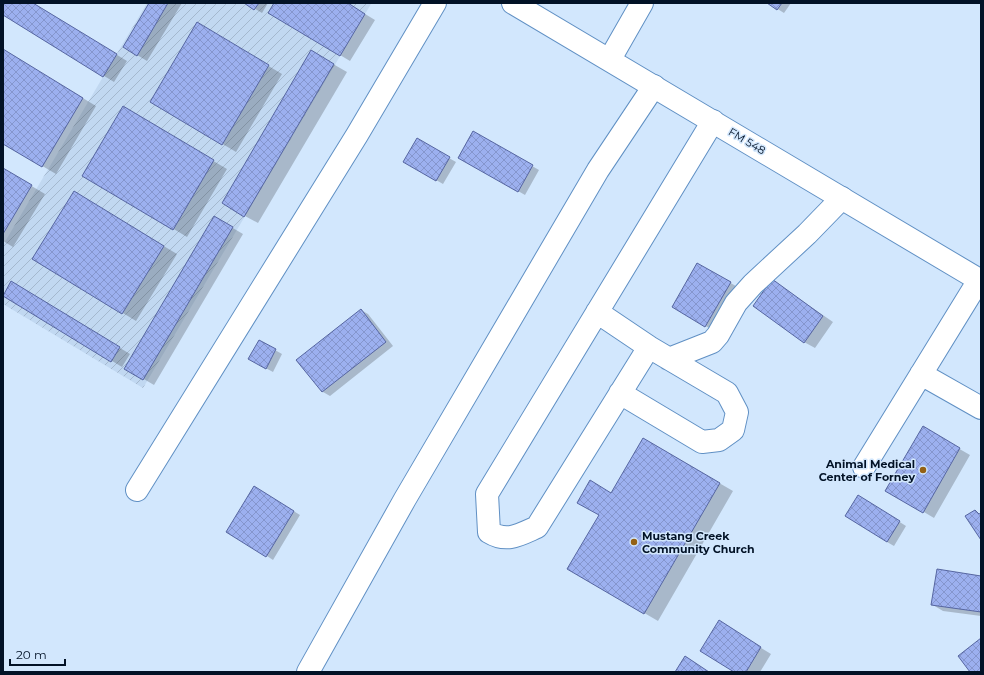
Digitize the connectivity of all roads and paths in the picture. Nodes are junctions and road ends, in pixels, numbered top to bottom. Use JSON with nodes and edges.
{"nodes":[{"id":1,"x":435,"y":3,"type":"edge"},
{"id":2,"x":513,"y":3,"type":"edge"},
{"id":3,"x":642,"y":3,"type":"edge"},
{"id":4,"x":610,"y":60,"type":"junction"},
{"id":5,"x":654,"y":86,"type":"junction"},
{"id":6,"x":713,"y":121,"type":"junction"},
{"id":7,"x":842,"y":198,"type":"junction"},
{"id":8,"x":980,"y":281,"type":"edge"},
{"id":9,"x":597,"y":312,"type":"junction"},
{"id":10,"x":649,"y":347,"type":"junction"},
{"id":11,"x":669,"y":359,"type":"junction"},
{"id":12,"x":921,"y":374,"type":"junction"},
{"id":13,"x":620,"y":393,"type":"junction"},
{"id":14,"x":981,"y":408,"type":"edge"},
{"id":15,"x":864,"y":467,"type":"dead end"},
{"id":16,"x":137,"y":490,"type":"dead end"},
{"id":17,"x":308,"y":672,"type":"edge"}],
"edges":[{"from":1,"to":16,"type":"main road"},
{"from":2,"to":4,"type":"main road","name":"FM 548","number":"FM 548"},
{"from":3,"to":4,"type":"main road"},
{"from":4,"to":5,"type":"main road","name":"FM 548","number":"FM 548"},
{"from":5,"to":6,"type":"main road","name":"FM 548","number":"FM 548"},
{"from":5,"to":17,"type":"main road"},
{"from":6,"to":7,"type":"main road","name":"FM 548","number":"FM 548"},
{"from":6,"to":9,"type":"main road"},
{"from":7,"to":8,"type":"main road","name":"FM 548","number":"FM 548"},
{"from":7,"to":11,"type":"main road"},
{"from":8,"to":12,"type":"main road"},
{"from":9,"to":10,"type":"main road"},
{"from":9,"to":13,"type":"main road"},
{"from":10,"to":11,"type":"main road"},
{"from":10,"to":13,"type":"main road"},
{"from":11,"to":13,"type":"main road"},
{"from":12,"to":14,"type":"main road"},
{"from":12,"to":15,"type":"main road"}]}
